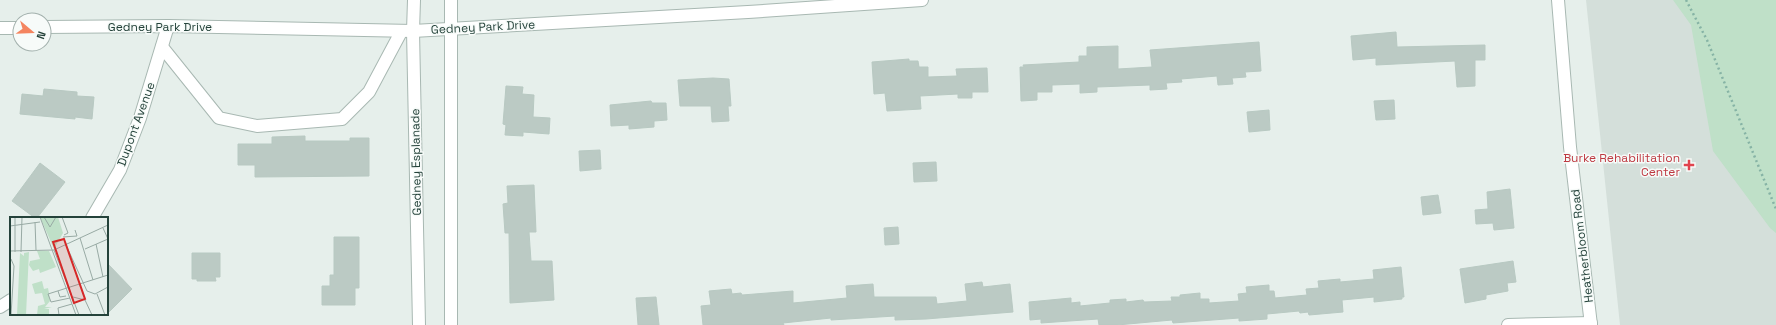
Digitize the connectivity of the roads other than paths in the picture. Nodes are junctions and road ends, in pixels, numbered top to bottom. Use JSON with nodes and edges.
{"nodes":[{"id":1,"x":414,"y":0,"type":"edge"},
{"id":2,"x":451,"y":0,"type":"edge"},
{"id":3,"x":922,"y":0,"type":"edge"},
{"id":4,"x":1558,"y":0,"type":"edge"},
{"id":5,"x":168,"y":26,"type":"junction"},
{"id":6,"x":52,"y":27,"type":"edge"},
{"id":7,"x":0,"y":28,"type":"edge"},
{"id":8,"x":12,"y":28,"type":"edge"},
{"id":9,"x":451,"y":29,"type":"junction"},
{"id":10,"x":401,"y":32,"type":"junction"},
{"id":11,"x":413,"y":32,"type":"junction"},
{"id":12,"x":162,"y":47,"type":"junction"},
{"id":13,"x":93,"y":217,"type":"edge"},
{"id":14,"x":10,"y":301,"type":"edge"},
{"id":15,"x":0,"y":307,"type":"edge"},
{"id":16,"x":1591,"y":324,"type":"edge"},
{"id":17,"x":419,"y":325,"type":"edge"},
{"id":18,"x":452,"y":325,"type":"edge"},
{"id":19,"x":1508,"y":325,"type":"edge"}],
"edges":[{"from":1,"to":11,"type":"street","name":"Gedney Esplanade"},
{"from":2,"to":9,"type":"street"},
{"from":3,"to":9,"type":"street","name":"Gedney Park Drive"},
{"from":4,"to":16,"type":"street","name":"Heatherbloom Road"},
{"from":5,"to":6,"type":"street","name":"Gedney Park Drive"},
{"from":5,"to":10,"type":"street","name":"Gedney Park Drive"},
{"from":5,"to":12,"type":"street","name":"Dupont Avenue"},
{"from":7,"to":8,"type":"street"},
{"from":9,"to":11,"type":"street","name":"Gedney Park Drive"},
{"from":9,"to":18,"type":"street"},
{"from":10,"to":11,"type":"street","name":"Gedney Park Drive"},
{"from":10,"to":12,"type":"street"},
{"from":11,"to":17,"type":"street","name":"Gedney Esplanade"},
{"from":12,"to":13,"type":"street","name":"Dupont Avenue"},
{"from":14,"to":15,"type":"street"},
{"from":16,"to":19,"type":"street"}]}
